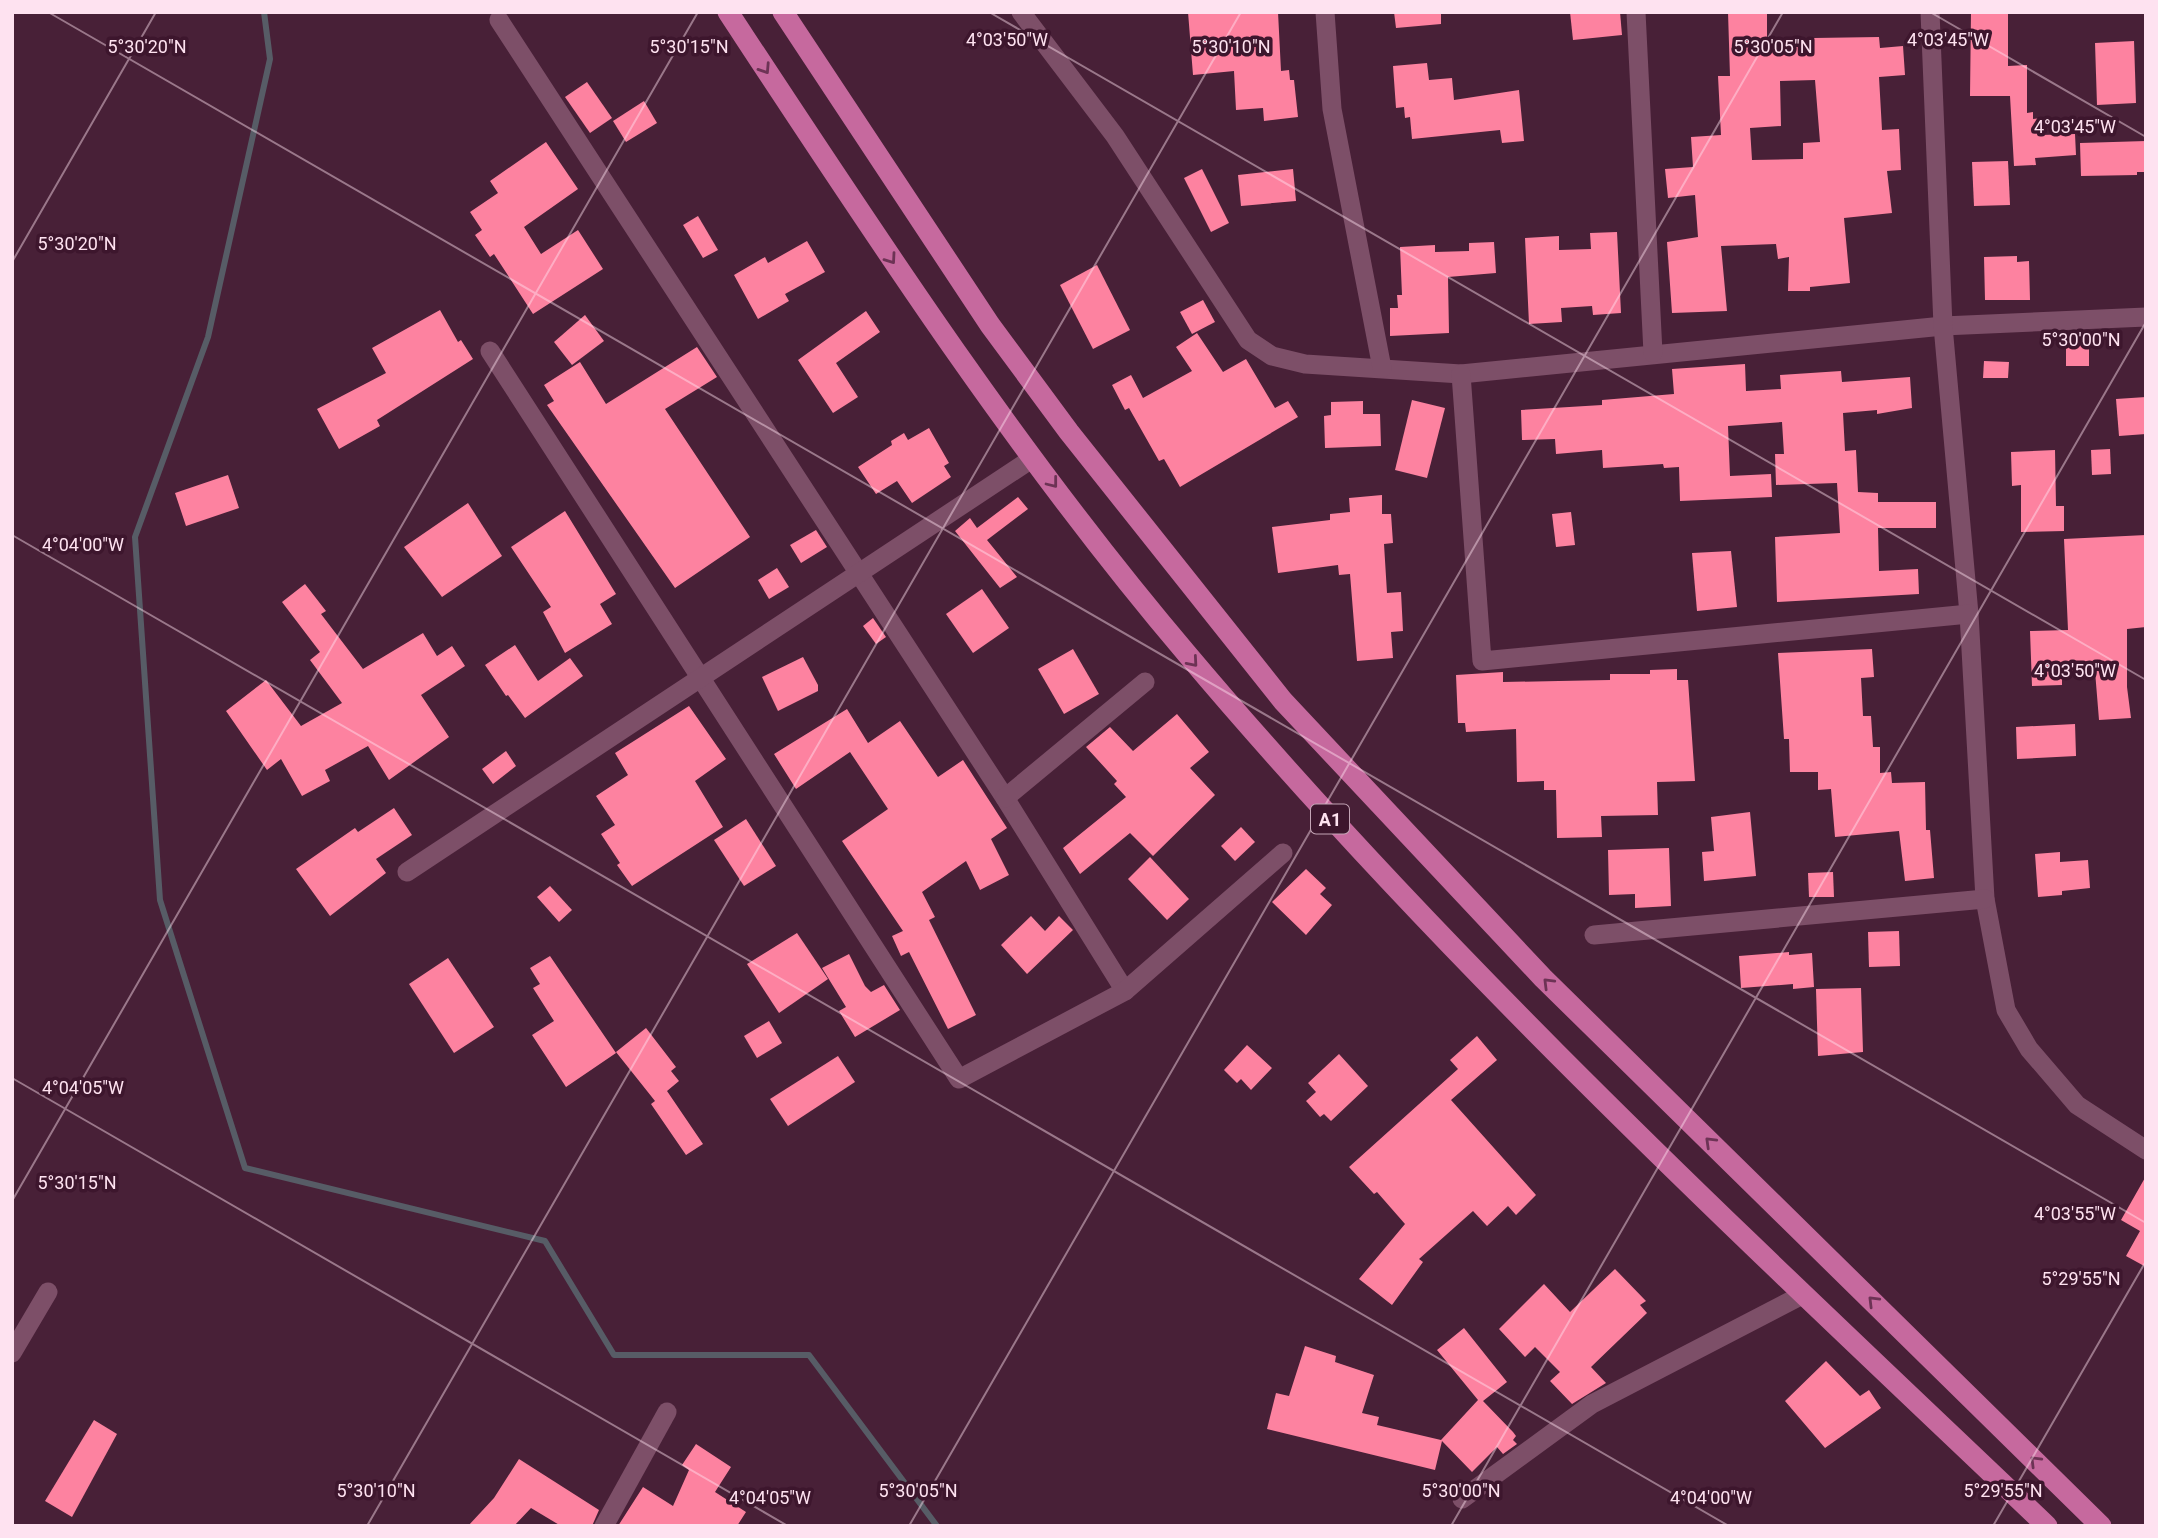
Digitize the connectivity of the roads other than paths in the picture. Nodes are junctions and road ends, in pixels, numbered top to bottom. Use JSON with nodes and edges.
{"nodes":[{"id":1,"x":728,"y":12,"type":"edge"},
{"id":2,"x":783,"y":12,"type":"edge"},
{"id":3,"x":1021,"y":12,"type":"edge"},
{"id":4,"x":1325,"y":12,"type":"edge"},
{"id":5,"x":1636,"y":12,"type":"edge"},
{"id":6,"x":1930,"y":12,"type":"edge"},
{"id":7,"x":499,"y":20,"type":"dead end"},
{"id":8,"x":2146,"y":317,"type":"edge"},
{"id":9,"x":1943,"y":326,"type":"junction"},
{"id":10,"x":489,"y":351,"type":"dead end"},
{"id":11,"x":1653,"y":353,"type":"junction"},
{"id":12,"x":1382,"y":368,"type":"junction"},
{"id":13,"x":1461,"y":374,"type":"junction"},
{"id":14,"x":1033,"y":458,"type":"junction"},
{"id":15,"x":858,"y":573,"type":"junction"},
{"id":16,"x":1969,"y":614,"type":"junction"},
{"id":17,"x":700,"y":678,"type":"junction"},
{"id":18,"x":1145,"y":682,"type":"dead end"},
{"id":19,"x":1005,"y":798,"type":"junction"},
{"id":20,"x":1283,"y":853,"type":"dead end"},
{"id":21,"x":407,"y":872,"type":"dead end"},
{"id":22,"x":1985,"y":898,"type":"junction"},
{"id":23,"x":1594,"y":935,"type":"dead end"},
{"id":24,"x":1125,"y":991,"type":"junction"},
{"id":25,"x":2144,"y":1146,"type":"edge"},
{"id":26,"x":48,"y":1293,"type":"dead end"},
{"id":27,"x":1804,"y":1294,"type":"junction"},
{"id":28,"x":12,"y":1353,"type":"edge"},
{"id":29,"x":667,"y":1412,"type":"dead end"},
{"id":30,"x":1462,"y":1499,"type":"dead end"},
{"id":31,"x":604,"y":1526,"type":"edge"},
{"id":32,"x":2047,"y":1526,"type":"edge"},
{"id":33,"x":2101,"y":1526,"type":"edge"}],
"edges":[{"from":1,"to":14,"type":"main road","number":"A1","one_way":true},
{"from":33,"to":2,"type":"main road","number":"A1","one_way":true},
{"from":3,"to":12,"type":"street"},
{"from":4,"to":12,"type":"street"},
{"from":5,"to":11,"type":"street"},
{"from":6,"to":9,"type":"street"},
{"from":7,"to":15,"type":"street"},
{"from":8,"to":9,"type":"street"},
{"from":9,"to":11,"type":"street"},
{"from":9,"to":16,"type":"street"},
{"from":10,"to":17,"type":"street"},
{"from":11,"to":13,"type":"street"},
{"from":12,"to":13,"type":"street"},
{"from":13,"to":16,"type":"street"},
{"from":14,"to":15,"type":"street"},
{"from":14,"to":27,"type":"main road","number":"A1","one_way":true},
{"from":15,"to":17,"type":"street"},
{"from":15,"to":19,"type":"street"},
{"from":16,"to":22,"type":"street"},
{"from":17,"to":21,"type":"street"},
{"from":17,"to":24,"type":"street"},
{"from":18,"to":19,"type":"street"},
{"from":19,"to":24,"type":"street"},
{"from":20,"to":24,"type":"street"},
{"from":22,"to":23,"type":"street"},
{"from":22,"to":25,"type":"street"},
{"from":26,"to":28,"type":"street"},
{"from":27,"to":30,"type":"street"},
{"from":27,"to":32,"type":"main road","number":"A1"},
{"from":29,"to":31,"type":"street"}]}
